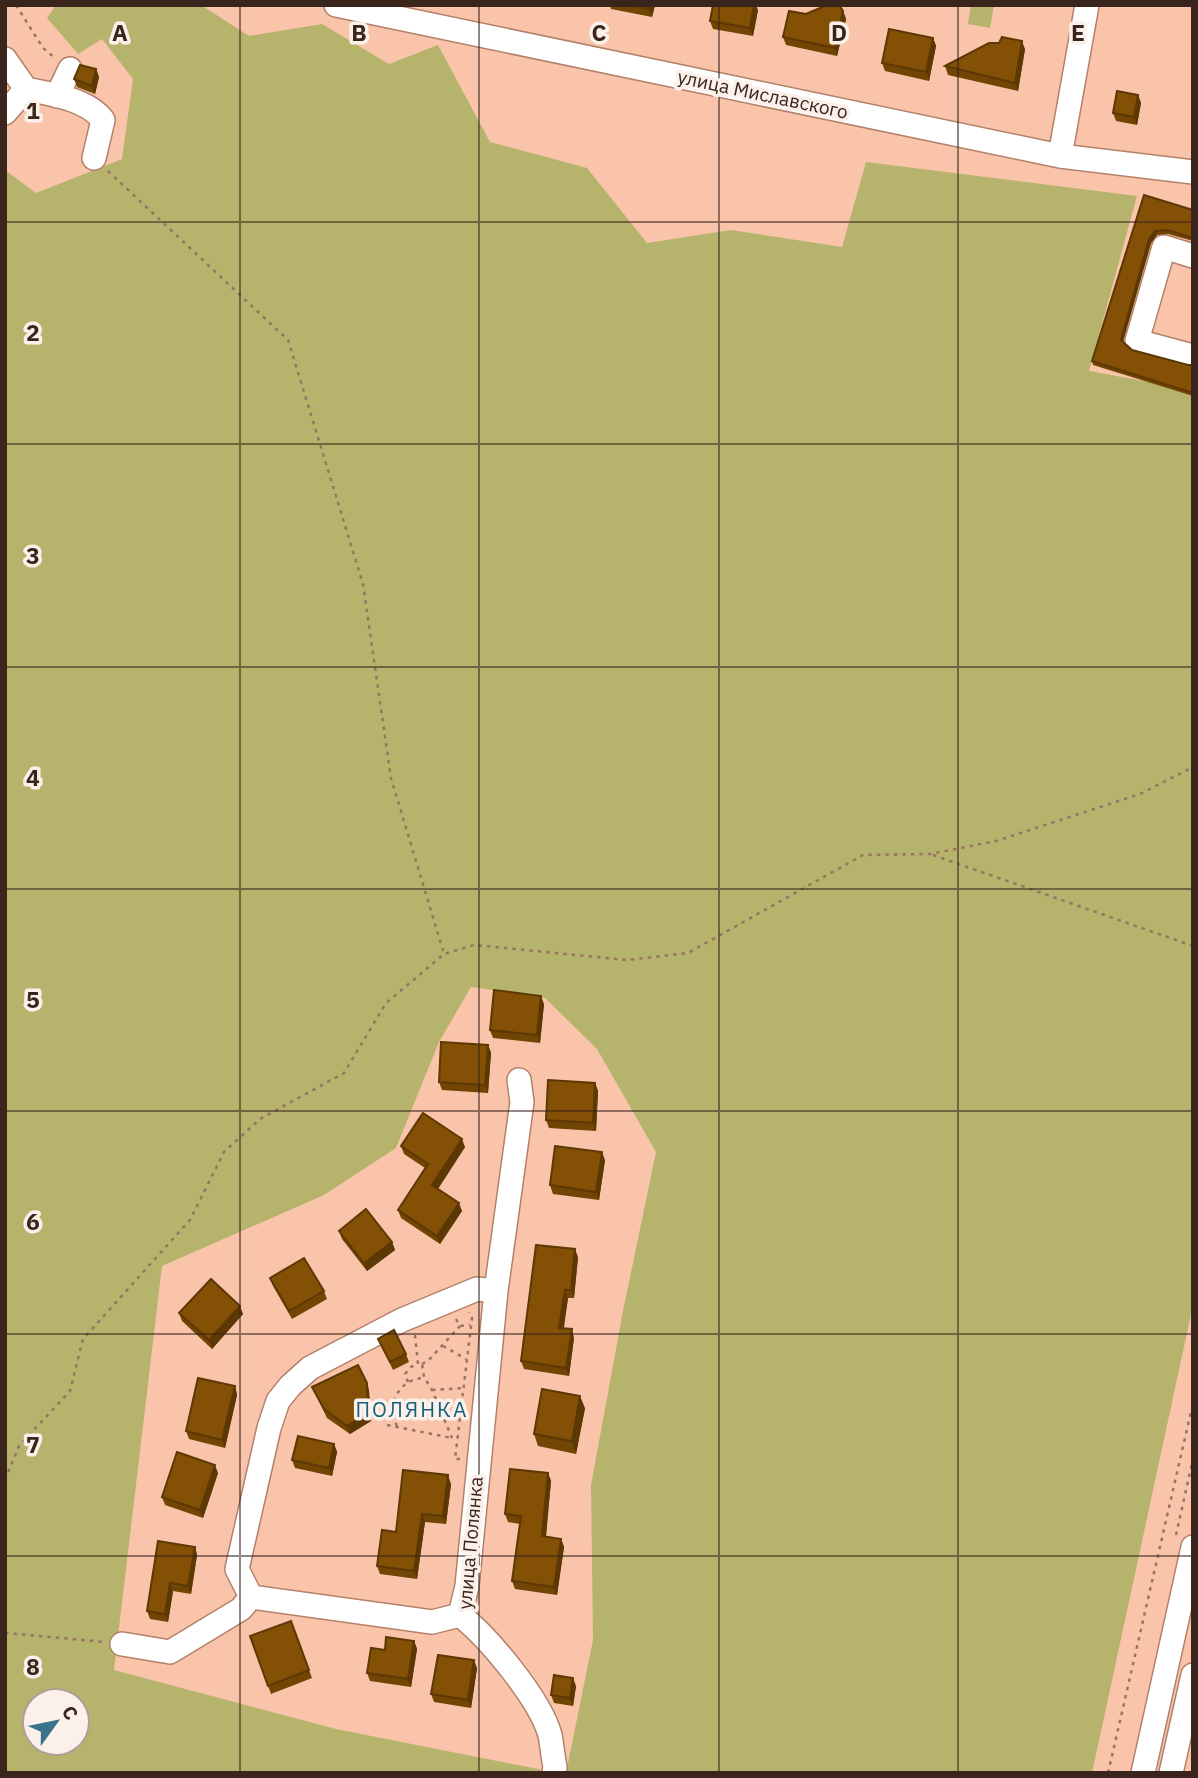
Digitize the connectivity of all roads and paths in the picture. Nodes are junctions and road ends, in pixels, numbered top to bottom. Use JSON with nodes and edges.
{"nodes":[{"id":1,"x":16,"y":5,"type":"edge"},
{"id":2,"x":336,"y":5,"type":"edge"},
{"id":3,"x":1087,"y":5,"type":"edge"},
{"id":4,"x":5,"y":59,"type":"edge"},
{"id":5,"x":70,"y":69,"type":"joint"},
{"id":6,"x":26,"y":89,"type":"junction"},
{"id":7,"x":57,"y":96,"type":"junction"},
{"id":8,"x":5,"y":113,"type":"edge"},
{"id":9,"x":1060,"y":156,"type":"junction"},
{"id":10,"x":94,"y":158,"type":"joint"},
{"id":11,"x":1193,"y":172,"type":"edge"},
{"id":12,"x":1193,"y":256,"type":"edge"},
{"id":13,"x":1193,"y":356,"type":"edge"},
{"id":14,"x":1193,"y":768,"type":"edge"},
{"id":15,"x":930,"y":854,"type":"junction"},
{"id":16,"x":1193,"y":946,"type":"edge"},
{"id":17,"x":444,"y":954,"type":"junction"},
{"id":18,"x":519,"y":1080,"type":"dead end"},
{"id":19,"x":496,"y":1291,"type":"junction"},
{"id":20,"x":463,"y":1310,"type":"dead end"},
{"id":21,"x":457,"y":1313,"type":"dead end"},
{"id":22,"x":470,"y":1325,"type":"junction"},
{"id":23,"x":460,"y":1326,"type":"junction"},
{"id":24,"x":415,"y":1331,"type":"dead end"},
{"id":25,"x":443,"y":1346,"type":"junction"},
{"id":26,"x":466,"y":1359,"type":"junction"},
{"id":27,"x":420,"y":1364,"type":"junction"},
{"id":28,"x":424,"y":1377,"type":"junction"},
{"id":29,"x":408,"y":1381,"type":"junction"},
{"id":30,"x":463,"y":1388,"type":"junction"},
{"id":31,"x":432,"y":1390,"type":"junction"},
{"id":32,"x":1193,"y":1403,"type":"edge"},
{"id":33,"x":387,"y":1425,"type":"dead end"},
{"id":34,"x":397,"y":1426,"type":"junction"},
{"id":35,"x":452,"y":1438,"type":"junction"},
{"id":36,"x":457,"y":1438,"type":"junction"},
{"id":37,"x":478,"y":1459,"type":"junction"},
{"id":38,"x":5,"y":1480,"type":"edge"},
{"id":39,"x":1193,"y":1548,"type":"edge"},
{"id":40,"x":251,"y":1597,"type":"junction"},
{"id":41,"x":460,"y":1615,"type":"junction"},
{"id":42,"x":5,"y":1633,"type":"edge"},
{"id":43,"x":122,"y":1644,"type":"joint"},
{"id":44,"x":1193,"y":1675,"type":"edge"},
{"id":45,"x":554,"y":1770,"type":"edge"},
{"id":46,"x":1108,"y":1773,"type":"edge"},
{"id":47,"x":1143,"y":1773,"type":"edge"},
{"id":48,"x":1171,"y":1773,"type":"edge"}],
"edges":[{"from":1,"to":5,"type":"path"},
{"from":2,"to":9,"type":"street","name":"улица Миславского"},
{"from":3,"to":9,"type":"street"},
{"from":4,"to":6,"type":"street"},
{"from":5,"to":7,"type":"street"},
{"from":6,"to":7,"type":"street"},
{"from":6,"to":8,"type":"street"},
{"from":7,"to":10,"type":"street"},
{"from":9,"to":11,"type":"street","name":"улица Миславского"},
{"from":10,"to":17,"type":"path"},
{"from":12,"to":13,"type":"street"},
{"from":14,"to":15,"type":"path"},
{"from":15,"to":16,"type":"path"},
{"from":15,"to":17,"type":"path"},
{"from":17,"to":38,"type":"path"},
{"from":18,"to":19,"type":"street","name":"улица Полянка"},
{"from":19,"to":37,"type":"street","name":"улица Полянка"},
{"from":19,"to":40,"type":"street"},
{"from":20,"to":22,"type":"path"},
{"from":21,"to":23,"type":"path"},
{"from":22,"to":23,"type":"path"},
{"from":22,"to":26,"type":"path"},
{"from":23,"to":25,"type":"path"},
{"from":24,"to":27,"type":"path"},
{"from":25,"to":26,"type":"path"},
{"from":25,"to":27,"type":"path"},
{"from":26,"to":30,"type":"path"},
{"from":27,"to":28,"type":"path"},
{"from":27,"to":29,"type":"path"},
{"from":28,"to":29,"type":"path"},
{"from":28,"to":31,"type":"path"},
{"from":29,"to":34,"type":"path"},
{"from":30,"to":31,"type":"path"},
{"from":30,"to":36,"type":"path"},
{"from":31,"to":35,"type":"path"},
{"from":32,"to":46,"type":"path"},
{"from":33,"to":34,"type":"path"},
{"from":34,"to":35,"type":"path"},
{"from":35,"to":36,"type":"path"},
{"from":36,"to":37,"type":"path"},
{"from":37,"to":41,"type":"street","name":"улица Полянка"},
{"from":39,"to":47,"type":"street"},
{"from":40,"to":41,"type":"street"},
{"from":40,"to":43,"type":"street"},
{"from":41,"to":45,"type":"street","name":"улица Полянка"},
{"from":42,"to":43,"type":"path"},
{"from":44,"to":48,"type":"street"}]}
